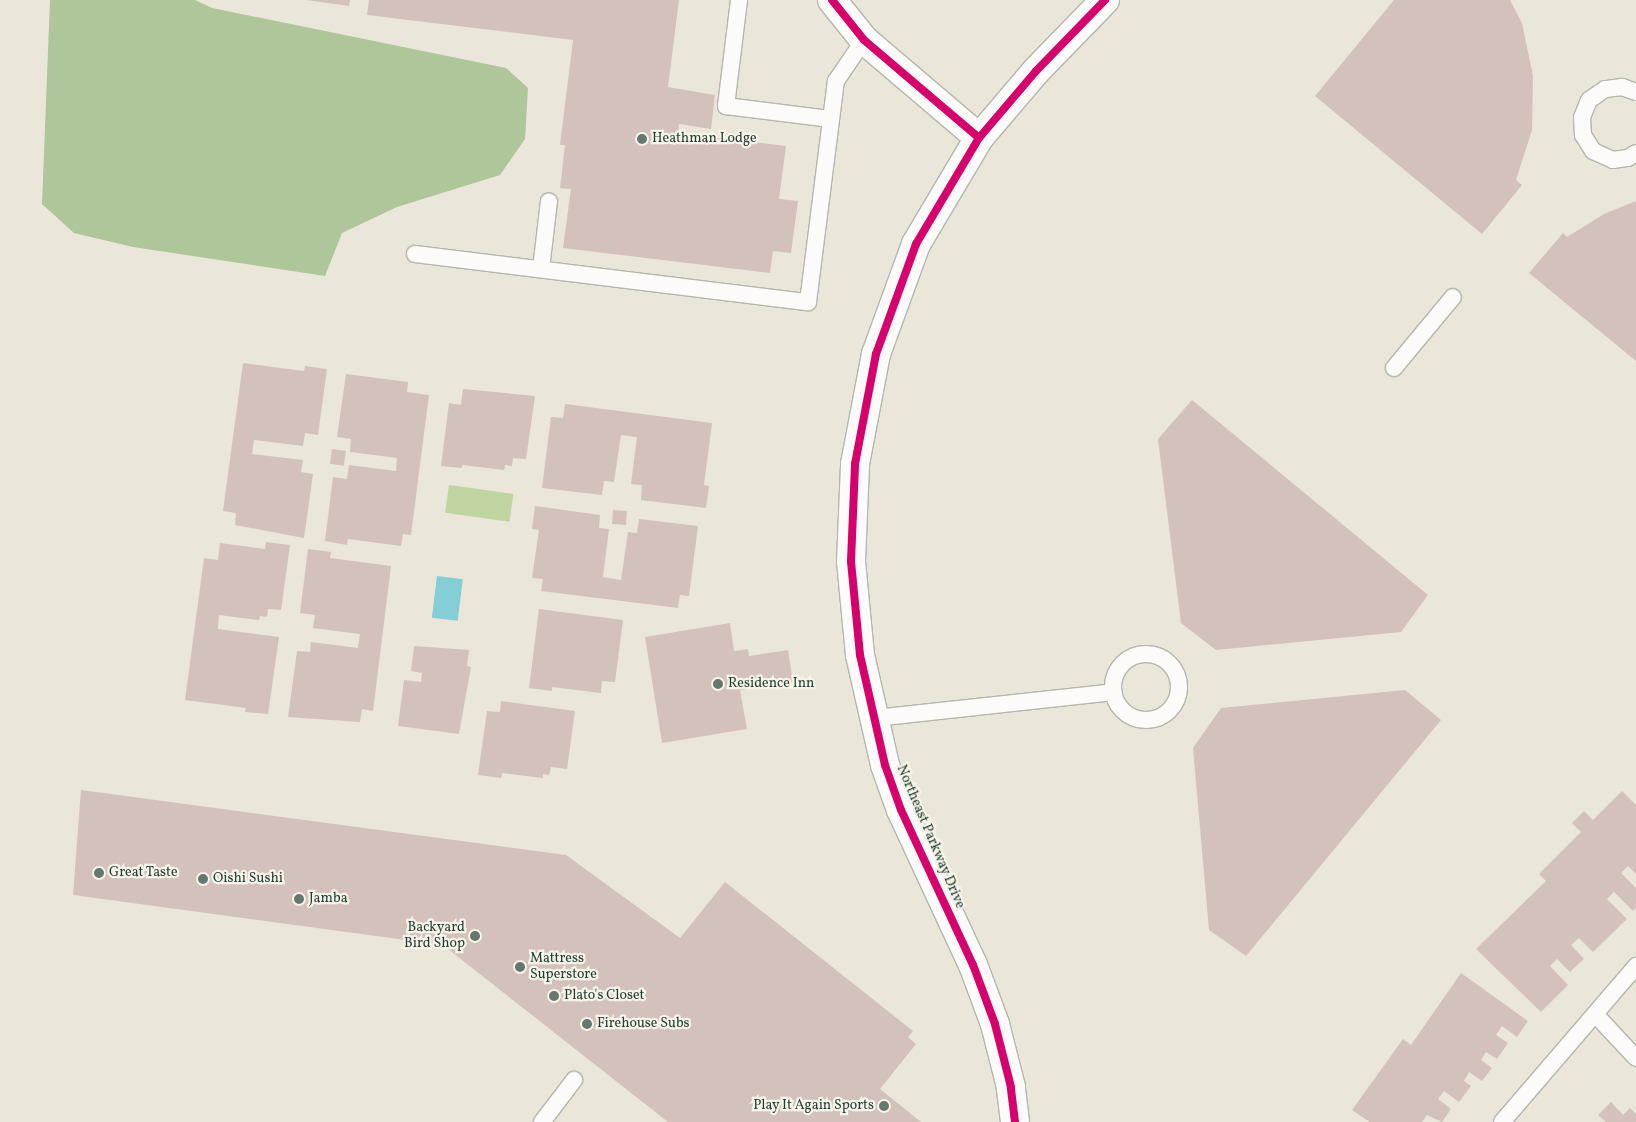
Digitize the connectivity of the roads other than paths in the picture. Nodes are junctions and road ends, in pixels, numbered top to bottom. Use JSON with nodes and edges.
{"nodes":[{"id":1,"x":739,"y":0,"type":"edge"},
{"id":2,"x":832,"y":0,"type":"edge"},
{"id":3,"x":1105,"y":0,"type":"edge"},
{"id":4,"x":864,"y":40,"type":"junction"},
{"id":5,"x":1636,"y":92,"type":"edge"},
{"id":6,"x":831,"y":119,"type":"junction"},
{"id":7,"x":979,"y":138,"type":"junction"},
{"id":8,"x":1636,"y":153,"type":"edge"},
{"id":9,"x":549,"y":201,"type":"dead end"},
{"id":10,"x":415,"y":254,"type":"dead end"},
{"id":11,"x":541,"y":269,"type":"junction"},
{"id":12,"x":1453,"y":297,"type":"dead end"},
{"id":13,"x":1394,"y":368,"type":"dead end"},
{"id":14,"x":1114,"y":692,"type":"junction"},
{"id":15,"x":874,"y":718,"type":"junction"},
{"id":16,"x":1636,"y":966,"type":"edge"},
{"id":17,"x":1595,"y":1014,"type":"junction"},
{"id":18,"x":1636,"y":1058,"type":"edge"},
{"id":19,"x":574,"y":1080,"type":"dead end"},
{"id":20,"x":542,"y":1122,"type":"edge"},
{"id":21,"x":1015,"y":1122,"type":"edge"},
{"id":22,"x":1502,"y":1122,"type":"edge"}],
"edges":[{"from":1,"to":6,"type":"lane"},
{"from":2,"to":4,"type":"street"},
{"from":3,"to":7,"type":"street","name":"Northeast Parkway Drive"},
{"from":4,"to":6,"type":"lane"},
{"from":4,"to":7,"type":"street"},
{"from":5,"to":8,"type":"lane"},
{"from":6,"to":11,"type":"lane"},
{"from":7,"to":15,"type":"street","name":"Northeast Parkway Drive"},
{"from":9,"to":11,"type":"lane"},
{"from":10,"to":11,"type":"lane"},
{"from":12,"to":13,"type":"lane"},
{"from":14,"to":14,"type":"lane"},
{"from":14,"to":15,"type":"lane"},
{"from":15,"to":21,"type":"street","name":"Northeast Parkway Drive"},
{"from":16,"to":17,"type":"lane"},
{"from":17,"to":18,"type":"lane"},
{"from":17,"to":22,"type":"lane"},
{"from":19,"to":20,"type":"lane"}]}
